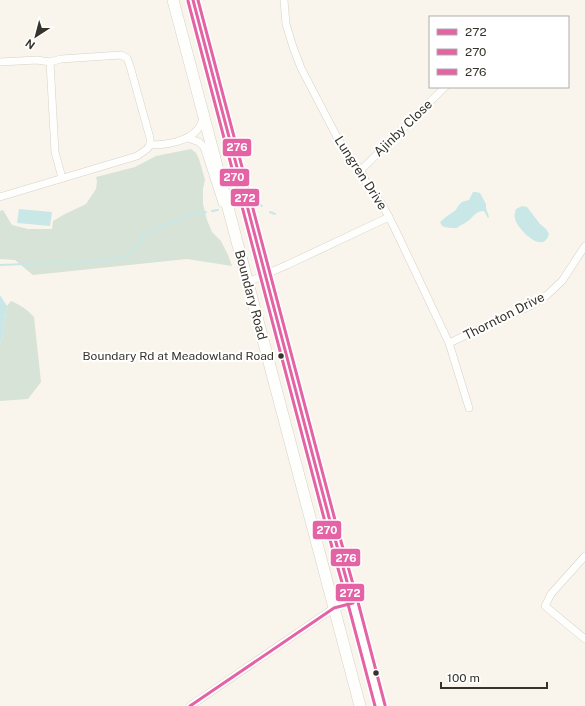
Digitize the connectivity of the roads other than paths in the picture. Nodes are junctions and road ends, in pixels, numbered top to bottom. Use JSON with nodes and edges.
{"nodes":[{"id":1,"x":173,"y":0,"type":"edge"},
{"id":2,"x":192,"y":0,"type":"edge"},
{"id":3,"x":284,"y":0,"type":"edge"},
{"id":4,"x":0,"y":62,"type":"edge"},
{"id":5,"x":50,"y":62,"type":"junction"},
{"id":6,"x":445,"y":88,"type":"edge"},
{"id":7,"x":204,"y":116,"type":"junction"},
{"id":8,"x":188,"y":138,"type":"junction"},
{"id":9,"x":150,"y":145,"type":"junction"},
{"id":10,"x":360,"y":170,"type":"junction"},
{"id":11,"x":62,"y":178,"type":"junction"},
{"id":12,"x":0,"y":197,"type":"edge"},
{"id":13,"x":389,"y":217,"type":"junction"},
{"id":14,"x":585,"y":246,"type":"edge"},
{"id":15,"x":240,"y":253,"type":"junction"},
{"id":16,"x":265,"y":275,"type":"junction"},
{"id":17,"x":248,"y":282,"type":"junction"},
{"id":18,"x":449,"y":343,"type":"junction"},
{"id":19,"x":469,"y":408,"type":"dead end"},
{"id":20,"x":585,"y":556,"type":"edge"},
{"id":21,"x":353,"y":603,"type":"junction"},
{"id":22,"x":334,"y":608,"type":"junction"},
{"id":23,"x":585,"y":639,"type":"edge"},
{"id":24,"x":190,"y":706,"type":"edge"},
{"id":25,"x":360,"y":706,"type":"edge"},
{"id":26,"x":380,"y":706,"type":"edge"}],
"edges":[{"from":1,"to":7,"type":"highway","name":"Boundary Road"},
{"from":2,"to":16,"type":"highway","name":"Boundary Road"},
{"from":3,"to":10,"type":"street","name":"Lungren Drive"},
{"from":4,"to":5,"type":"street"},
{"from":5,"to":9,"type":"street"},
{"from":5,"to":11,"type":"street"},
{"from":6,"to":10,"type":"street","name":"Ajinby Close"},
{"from":7,"to":8,"type":"street"},
{"from":7,"to":15,"type":"highway","name":"Boundary Road"},
{"from":8,"to":9,"type":"street"},
{"from":8,"to":15,"type":"street"},
{"from":9,"to":11,"type":"street"},
{"from":10,"to":13,"type":"street","name":"Lungren Drive"},
{"from":11,"to":12,"type":"street"},
{"from":13,"to":16,"type":"street"},
{"from":13,"to":18,"type":"street","name":"Lungren Drive"},
{"from":14,"to":18,"type":"street","name":"Thornton Drive"},
{"from":15,"to":17,"type":"highway","name":"Boundary Road"},
{"from":16,"to":17,"type":"street"},
{"from":16,"to":21,"type":"highway","name":"Boundary Road"},
{"from":17,"to":22,"type":"highway","name":"Boundary Road"},
{"from":18,"to":19,"type":"street","name":"Lungren Drive"},
{"from":20,"to":23,"type":"street"},
{"from":21,"to":22,"type":"street"},
{"from":21,"to":26,"type":"highway","name":"Boundary Road"},
{"from":22,"to":24,"type":"street"},
{"from":22,"to":25,"type":"highway","name":"Boundary Road"}]}
